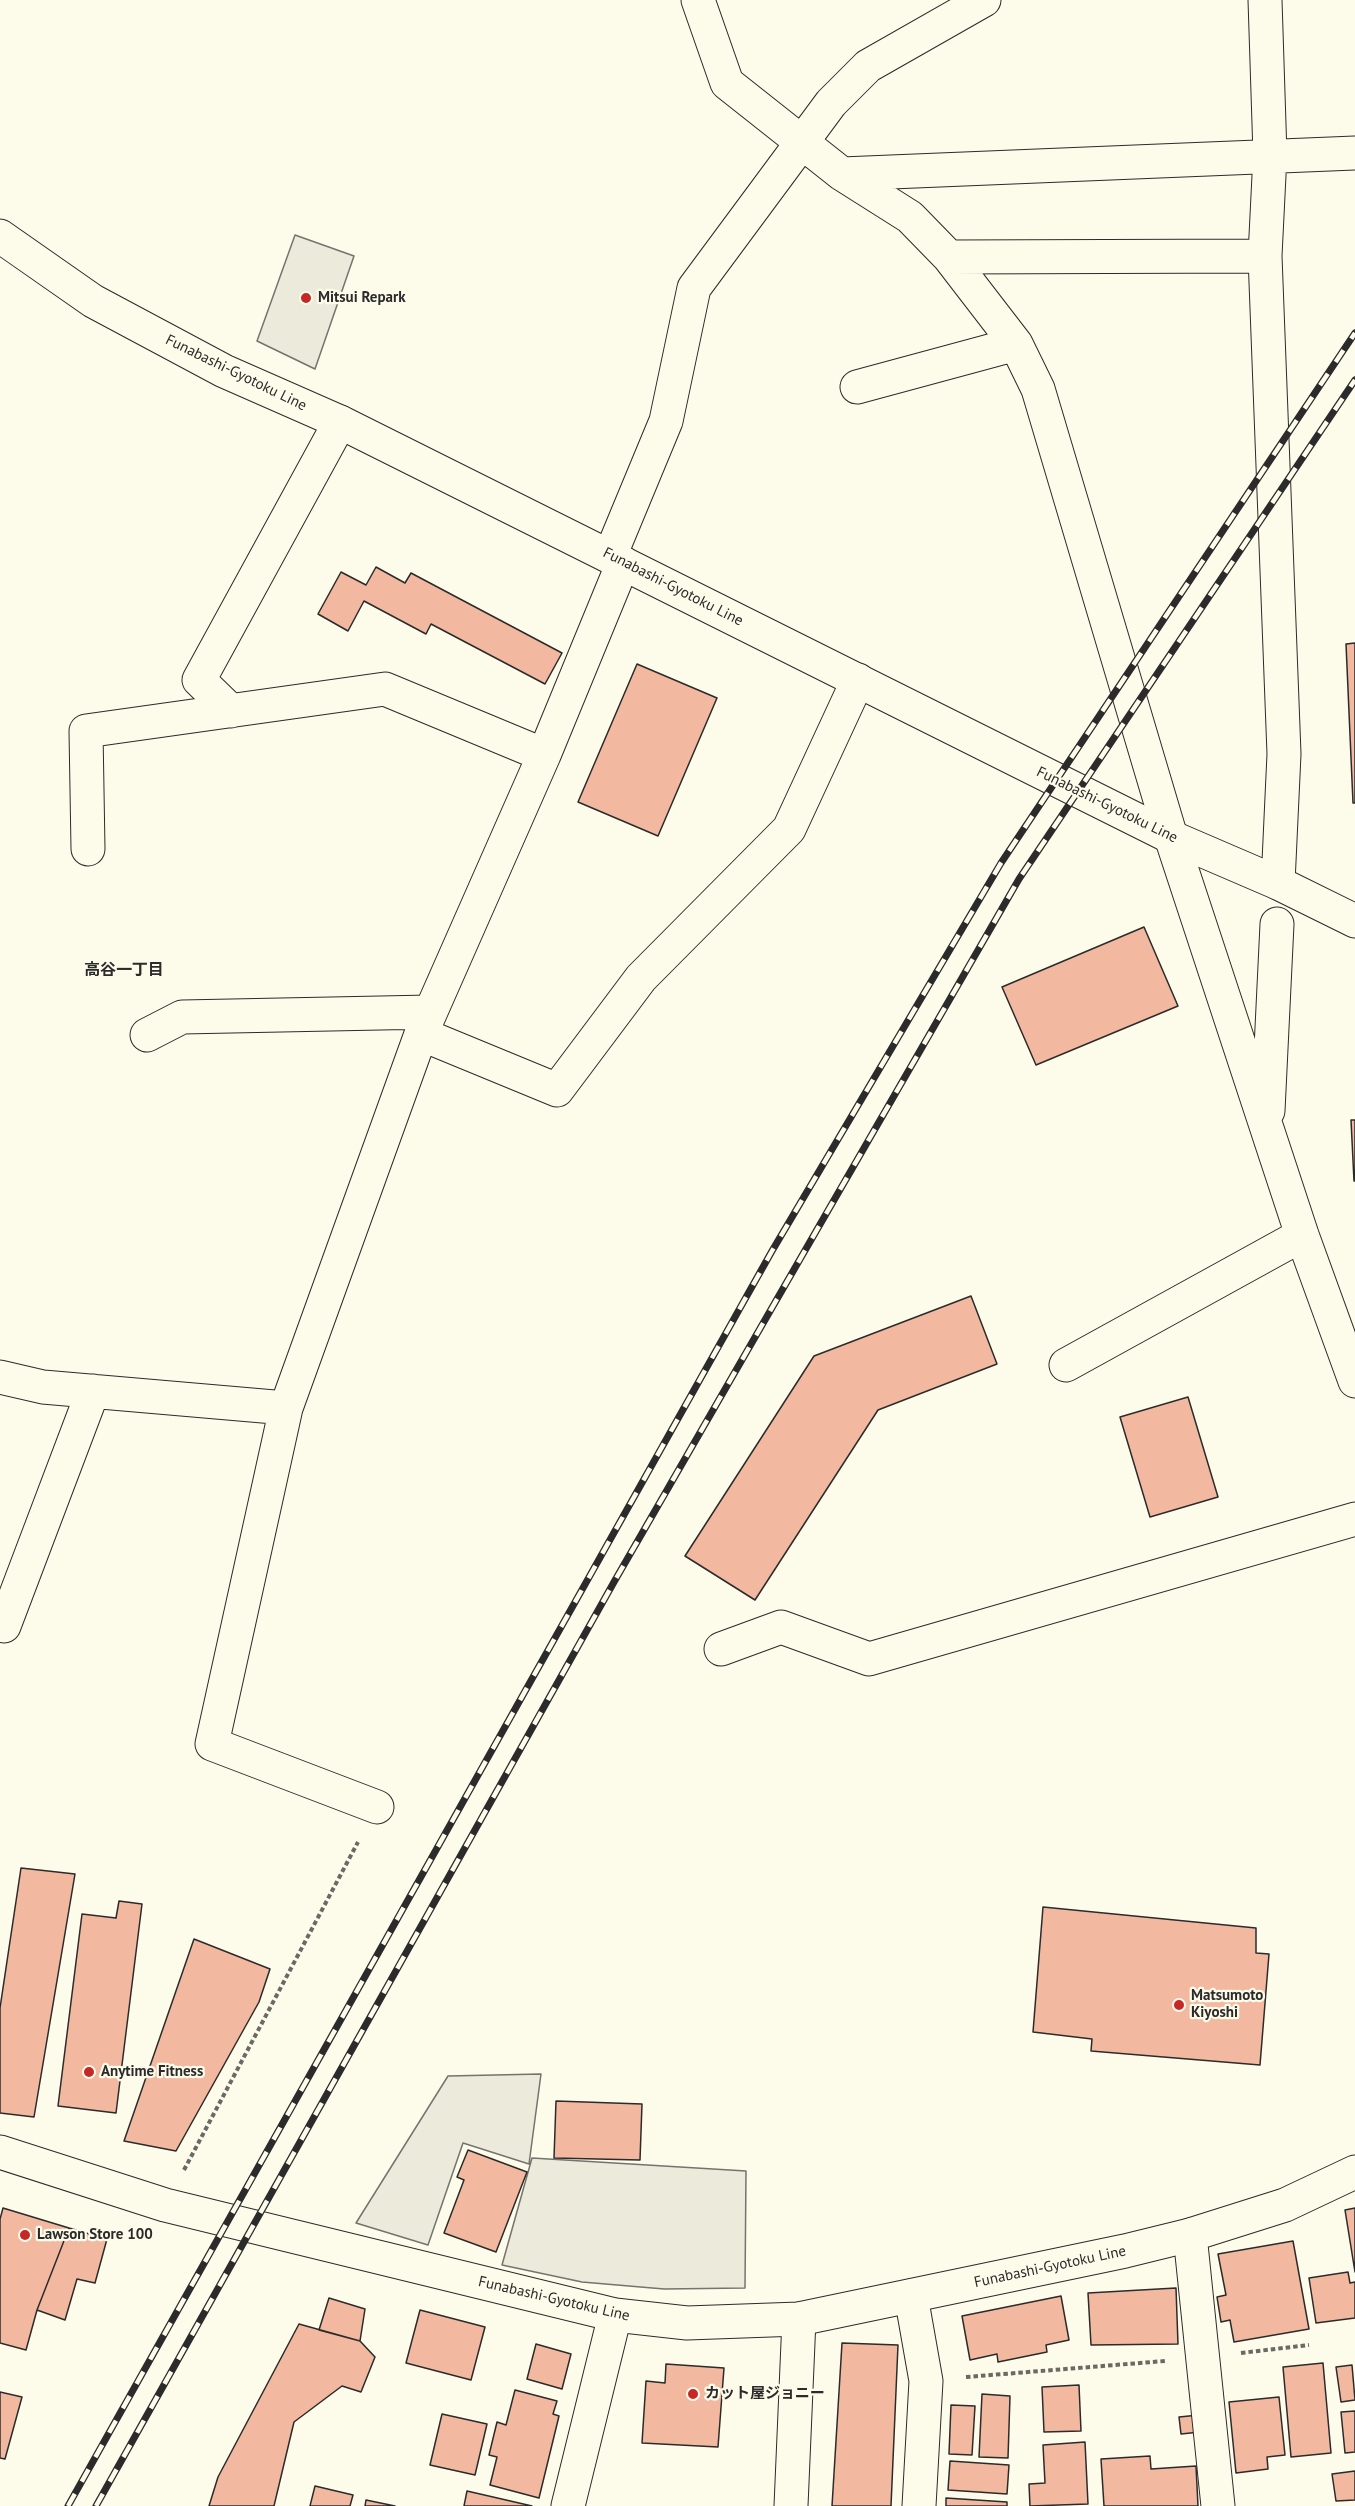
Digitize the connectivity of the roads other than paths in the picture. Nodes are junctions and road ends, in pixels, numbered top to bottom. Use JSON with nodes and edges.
{"nodes":[{"id":1,"x":698,"y":0,"type":"edge"},
{"id":2,"x":984,"y":0,"type":"edge"},
{"id":3,"x":1265,"y":0,"type":"edge"},
{"id":4,"x":802,"y":144,"type":"junction"},
{"id":5,"x":1355,"y":153,"type":"edge"},
{"id":6,"x":1270,"y":155,"type":"junction"},
{"id":7,"x":842,"y":174,"type":"junction"},
{"id":8,"x":2,"y":242,"type":"edge"},
{"id":9,"x":1265,"y":256,"type":"junction"},
{"id":10,"x":949,"y":257,"type":"junction"},
{"id":11,"x":1016,"y":344,"type":"junction"},
{"id":12,"x":858,"y":387,"type":"dead end"},
{"id":13,"x":340,"y":422,"type":"junction"},
{"id":14,"x":617,"y":560,"type":"junction"},
{"id":15,"x":858,"y":680,"type":"junction"},
{"id":16,"x":231,"y":711,"type":"junction"},
{"id":17,"x":544,"y":756,"type":"junction"},
{"id":18,"x":1171,"y":837,"type":"junction"},
{"id":19,"x":88,"y":849,"type":"dead end"},
{"id":20,"x":1278,"y":883,"type":"junction"},
{"id":21,"x":1355,"y":921,"type":"edge"},
{"id":22,"x":1277,"y":924,"type":"dead end"},
{"id":23,"x":426,"y":1023,"type":"junction"},
{"id":24,"x":147,"y":1035,"type":"dead end"},
{"id":25,"x":1267,"y":1130,"type":"junction"},
{"id":26,"x":1302,"y":1235,"type":"junction"},
{"id":27,"x":1066,"y":1365,"type":"dead end"},
{"id":28,"x":0,"y":1377,"type":"edge"},
{"id":29,"x":1355,"y":1381,"type":"edge"},
{"id":30,"x":93,"y":1391,"type":"junction"},
{"id":31,"x":286,"y":1408,"type":"junction"},
{"id":32,"x":1355,"y":1520,"type":"edge"},
{"id":33,"x":4,"y":1626,"type":"dead end"},
{"id":34,"x":721,"y":1649,"type":"dead end"},
{"id":35,"x":376,"y":1807,"type":"road end"},
{"id":36,"x":0,"y":2152,"type":"edge"},
{"id":37,"x":1355,"y":2172,"type":"edge"},
{"id":38,"x":1190,"y":2235,"type":"junction"},
{"id":39,"x":910,"y":2296,"type":"junction"},
{"id":40,"x":615,"y":2315,"type":"junction"},
{"id":41,"x":800,"y":2319,"type":"junction"},
{"id":42,"x":568,"y":2506,"type":"edge"},
{"id":43,"x":791,"y":2506,"type":"edge"},
{"id":44,"x":919,"y":2506,"type":"edge"},
{"id":45,"x":1218,"y":2506,"type":"edge"}],
"edges":[{"from":1,"to":4,"type":"street"},
{"from":2,"to":4,"type":"street"},
{"from":3,"to":6,"type":"street"},
{"from":4,"to":7,"type":"street"},
{"from":4,"to":14,"type":"street"},
{"from":5,"to":6,"type":"street"},
{"from":6,"to":7,"type":"street"},
{"from":6,"to":9,"type":"street"},
{"from":7,"to":10,"type":"street"},
{"from":8,"to":13,"type":"street","name":"Funabashi-Gyotoku Line"},
{"from":9,"to":10,"type":"street"},
{"from":9,"to":20,"type":"street"},
{"from":10,"to":11,"type":"street"},
{"from":11,"to":12,"type":"street"},
{"from":11,"to":18,"type":"street"},
{"from":13,"to":14,"type":"street","name":"Funabashi-Gyotoku Line"},
{"from":13,"to":16,"type":"street"},
{"from":14,"to":15,"type":"street","name":"Funabashi-Gyotoku Line"},
{"from":14,"to":17,"type":"street"},
{"from":15,"to":18,"type":"street","name":"Funabashi-Gyotoku Line"},
{"from":15,"to":23,"type":"street"},
{"from":16,"to":17,"type":"street"},
{"from":16,"to":19,"type":"street"},
{"from":17,"to":23,"type":"street"},
{"from":18,"to":20,"type":"street","name":"Funabashi-Gyotoku Line"},
{"from":18,"to":25,"type":"street"},
{"from":20,"to":21,"type":"street","name":"Funabashi-Gyotoku Line"},
{"from":22,"to":25,"type":"street"},
{"from":23,"to":24,"type":"street"},
{"from":23,"to":31,"type":"street"},
{"from":25,"to":26,"type":"street"},
{"from":26,"to":27,"type":"street"},
{"from":26,"to":29,"type":"street"},
{"from":28,"to":30,"type":"street"},
{"from":30,"to":31,"type":"street"},
{"from":30,"to":33,"type":"street"},
{"from":31,"to":35,"type":"street"},
{"from":32,"to":34,"type":"street"},
{"from":36,"to":40,"type":"street","name":"Funabashi-Gyotoku Line"},
{"from":37,"to":38,"type":"street","name":"Funabashi-Gyotoku Line"},
{"from":38,"to":39,"type":"street","name":"Funabashi-Gyotoku Line"},
{"from":38,"to":45,"type":"street"},
{"from":39,"to":41,"type":"street","name":"Funabashi-Gyotoku Line"},
{"from":39,"to":44,"type":"street"},
{"from":40,"to":41,"type":"street","name":"Funabashi-Gyotoku Line"},
{"from":40,"to":42,"type":"street"},
{"from":41,"to":43,"type":"street"}]}
